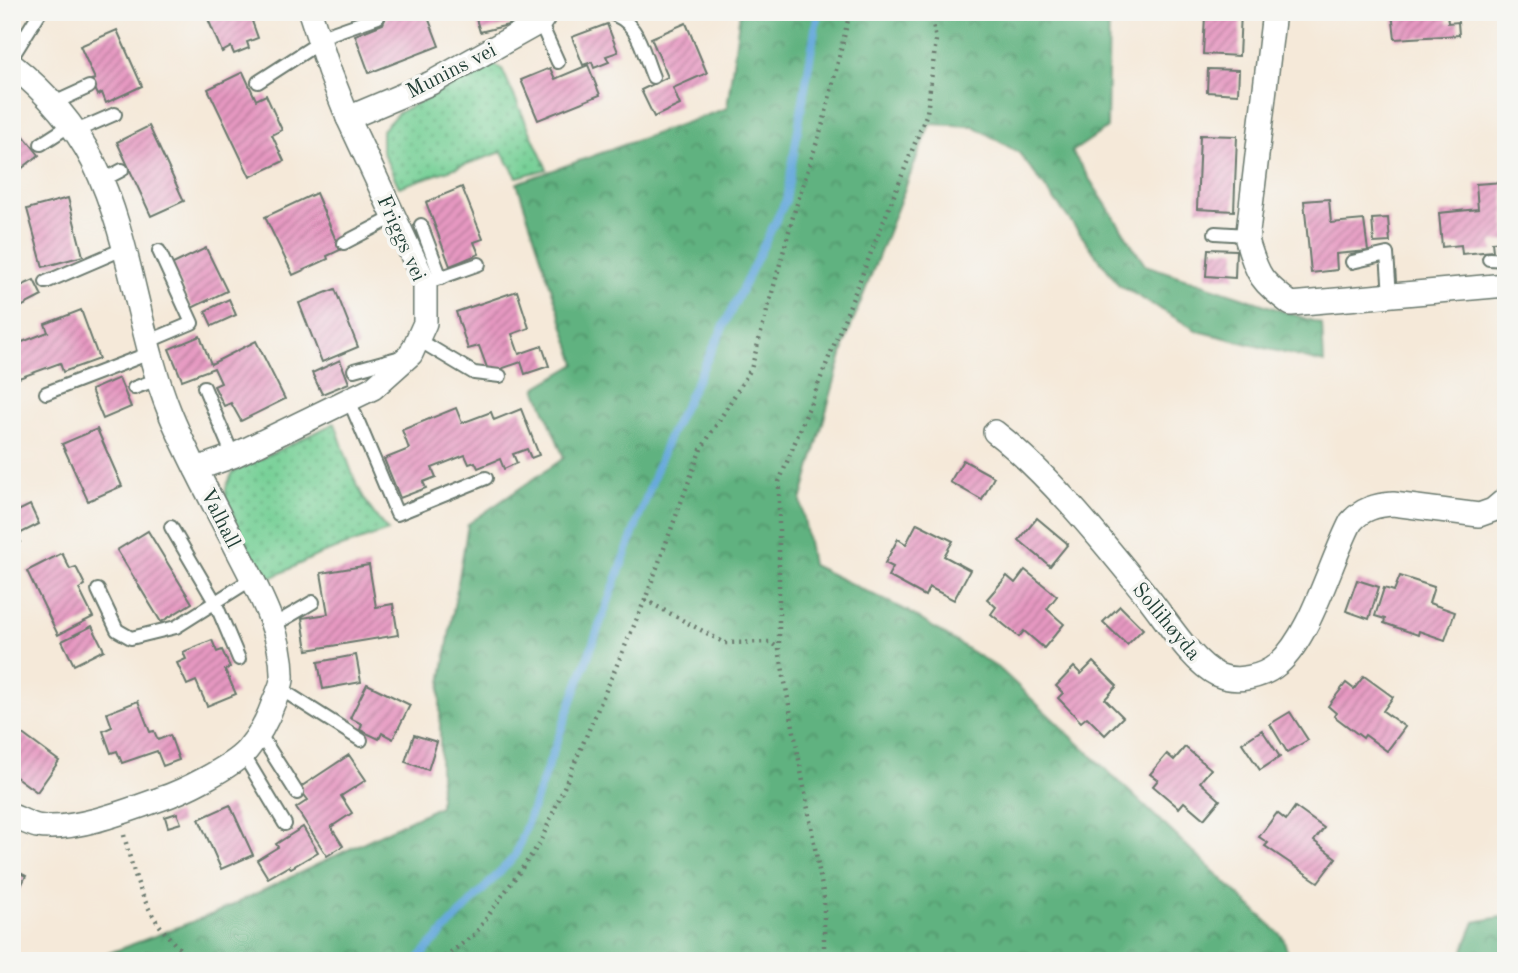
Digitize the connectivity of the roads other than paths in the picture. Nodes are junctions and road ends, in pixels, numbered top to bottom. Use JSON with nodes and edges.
{"nodes":[{"id":1,"x":40,"y":12,"type":"edge"},
{"id":2,"x":310,"y":12,"type":"edge"},
{"id":3,"x":607,"y":12,"type":"edge"},
{"id":4,"x":1274,"y":12,"type":"edge"},
{"id":5,"x":377,"y":17,"type":"dead end"},
{"id":6,"x":543,"y":17,"type":"edge"},
{"id":7,"x":319,"y":40,"type":"junction"},
{"id":8,"x":12,"y":57,"type":"edge"},
{"id":9,"x":558,"y":62,"type":"dead end"},
{"id":10,"x":12,"y":65,"type":"edge"},
{"id":11,"x":653,"y":76,"type":"dead end"},
{"id":12,"x":258,"y":82,"type":"dead end"},
{"id":13,"x":89,"y":87,"type":"dead end"},
{"id":14,"x":54,"y":103,"type":"junction"},
{"id":15,"x":115,"y":114,"type":"dead end"},
{"id":16,"x":348,"y":118,"type":"junction"},
{"id":17,"x":74,"y":127,"type":"junction"},
{"id":18,"x":41,"y":144,"type":"dead end"},
{"id":19,"x":122,"y":170,"type":"dead end"},
{"id":20,"x":101,"y":181,"type":"junction"},
{"id":21,"x":394,"y":217,"type":"junction"},
{"id":22,"x":421,"y":225,"type":"dead end"},
{"id":23,"x":1215,"y":233,"type":"dead end"},
{"id":24,"x":1248,"y":235,"type":"junction"},
{"id":25,"x":344,"y":243,"type":"dead end"},
{"id":26,"x":124,"y":249,"type":"junction"},
{"id":27,"x":159,"y":251,"type":"dead end"},
{"id":28,"x":1489,"y":259,"type":"dead end"},
{"id":29,"x":1506,"y":260,"type":"edge"},
{"id":30,"x":1352,"y":262,"type":"dead end"},
{"id":31,"x":479,"y":264,"type":"dead end"},
{"id":32,"x":433,"y":281,"type":"junction"},
{"id":33,"x":46,"y":282,"type":"dead end"},
{"id":34,"x":1506,"y":285,"type":"edge"},
{"id":35,"x":1390,"y":295,"type":"junction"},
{"id":36,"x":414,"y":346,"type":"junction"},
{"id":37,"x":148,"y":348,"type":"junction"},
{"id":38,"x":354,"y":370,"type":"dead end"},
{"id":39,"x":500,"y":376,"type":"dead end"},
{"id":40,"x":158,"y":379,"type":"junction"},
{"id":41,"x":204,"y":387,"type":"dead end"},
{"id":42,"x":134,"y":388,"type":"dead end"},
{"id":43,"x":46,"y":393,"type":"dead end"},
{"id":44,"x":349,"y":400,"type":"junction"},
{"id":45,"x":995,"y":432,"type":"dead end"},
{"id":46,"x":233,"y":456,"type":"junction"},
{"id":47,"x":196,"y":470,"type":"junction"},
{"id":48,"x":486,"y":478,"type":"dead end"},
{"id":49,"x":1506,"y":499,"type":"edge"},
{"id":50,"x":171,"y":527,"type":"dead end"},
{"id":51,"x":252,"y":579,"type":"junction"},
{"id":52,"x":98,"y":590,"type":"dead end"},
{"id":53,"x":215,"y":602,"type":"junction"},
{"id":54,"x":313,"y":602,"type":"dead end"},
{"id":55,"x":272,"y":626,"type":"junction"},
{"id":56,"x":239,"y":659,"type":"dead end"},
{"id":57,"x":279,"y":688,"type":"junction"},
{"id":58,"x":258,"y":733,"type":"junction"},
{"id":59,"x":361,"y":740,"type":"dead end"},
{"id":60,"x":243,"y":754,"type":"junction"},
{"id":61,"x":298,"y":793,"type":"dead end"},
{"id":62,"x":12,"y":817,"type":"edge"},
{"id":63,"x":285,"y":824,"type":"dead end"}],
"edges":[{"from":1,"to":8,"type":"lane"},
{"from":2,"to":7,"type":"street","name":"Friggs vei"},
{"from":3,"to":11,"type":"lane"},
{"from":4,"to":24,"type":"street"},
{"from":5,"to":7,"type":"lane"},
{"from":6,"to":9,"type":"lane"},
{"from":6,"to":16,"type":"street","name":"Munins vei"},
{"from":7,"to":12,"type":"lane"},
{"from":7,"to":16,"type":"street","name":"Friggs vei"},
{"from":10,"to":14,"type":"street","name":"Valhall"},
{"from":13,"to":14,"type":"lane"},
{"from":14,"to":17,"type":"street","name":"Valhall"},
{"from":15,"to":17,"type":"lane"},
{"from":16,"to":21,"type":"street","name":"Friggs vei"},
{"from":17,"to":18,"type":"lane"},
{"from":17,"to":20,"type":"street","name":"Valhall"},
{"from":19,"to":20,"type":"lane"},
{"from":20,"to":26,"type":"street","name":"Valhall"},
{"from":21,"to":25,"type":"lane"},
{"from":21,"to":32,"type":"street","name":"Friggs vei"},
{"from":22,"to":32,"type":"lane"},
{"from":23,"to":24,"type":"lane"},
{"from":24,"to":35,"type":"street"},
{"from":26,"to":33,"type":"lane"},
{"from":26,"to":37,"type":"street","name":"Valhall"},
{"from":27,"to":37,"type":"lane"},
{"from":28,"to":29,"type":"lane"},
{"from":30,"to":35,"type":"lane"},
{"from":31,"to":32,"type":"lane"},
{"from":32,"to":36,"type":"street","name":"Friggs vei"},
{"from":34,"to":35,"type":"street"},
{"from":36,"to":38,"type":"lane"},
{"from":36,"to":39,"type":"lane"},
{"from":36,"to":44,"type":"street"},
{"from":37,"to":40,"type":"street","name":"Valhall"},
{"from":37,"to":43,"type":"lane"},
{"from":40,"to":42,"type":"lane"},
{"from":40,"to":47,"type":"street","name":"Valhall"},
{"from":41,"to":46,"type":"lane"},
{"from":44,"to":46,"type":"street"},
{"from":44,"to":48,"type":"lane"},
{"from":45,"to":49,"type":"street","name":"Sollihøyda"},
{"from":46,"to":47,"type":"street"},
{"from":47,"to":51,"type":"street","name":"Valhall"},
{"from":50,"to":53,"type":"lane"},
{"from":51,"to":53,"type":"lane"},
{"from":51,"to":55,"type":"street","name":"Valhall"},
{"from":52,"to":53,"type":"lane"},
{"from":53,"to":56,"type":"lane"},
{"from":54,"to":55,"type":"lane"},
{"from":55,"to":57,"type":"street","name":"Valhall"},
{"from":57,"to":58,"type":"street","name":"Valhall"},
{"from":57,"to":59,"type":"lane"},
{"from":58,"to":60,"type":"street","name":"Valhall"},
{"from":58,"to":61,"type":"lane"},
{"from":60,"to":62,"type":"street","name":"Valhall"},
{"from":60,"to":63,"type":"lane"}]}
